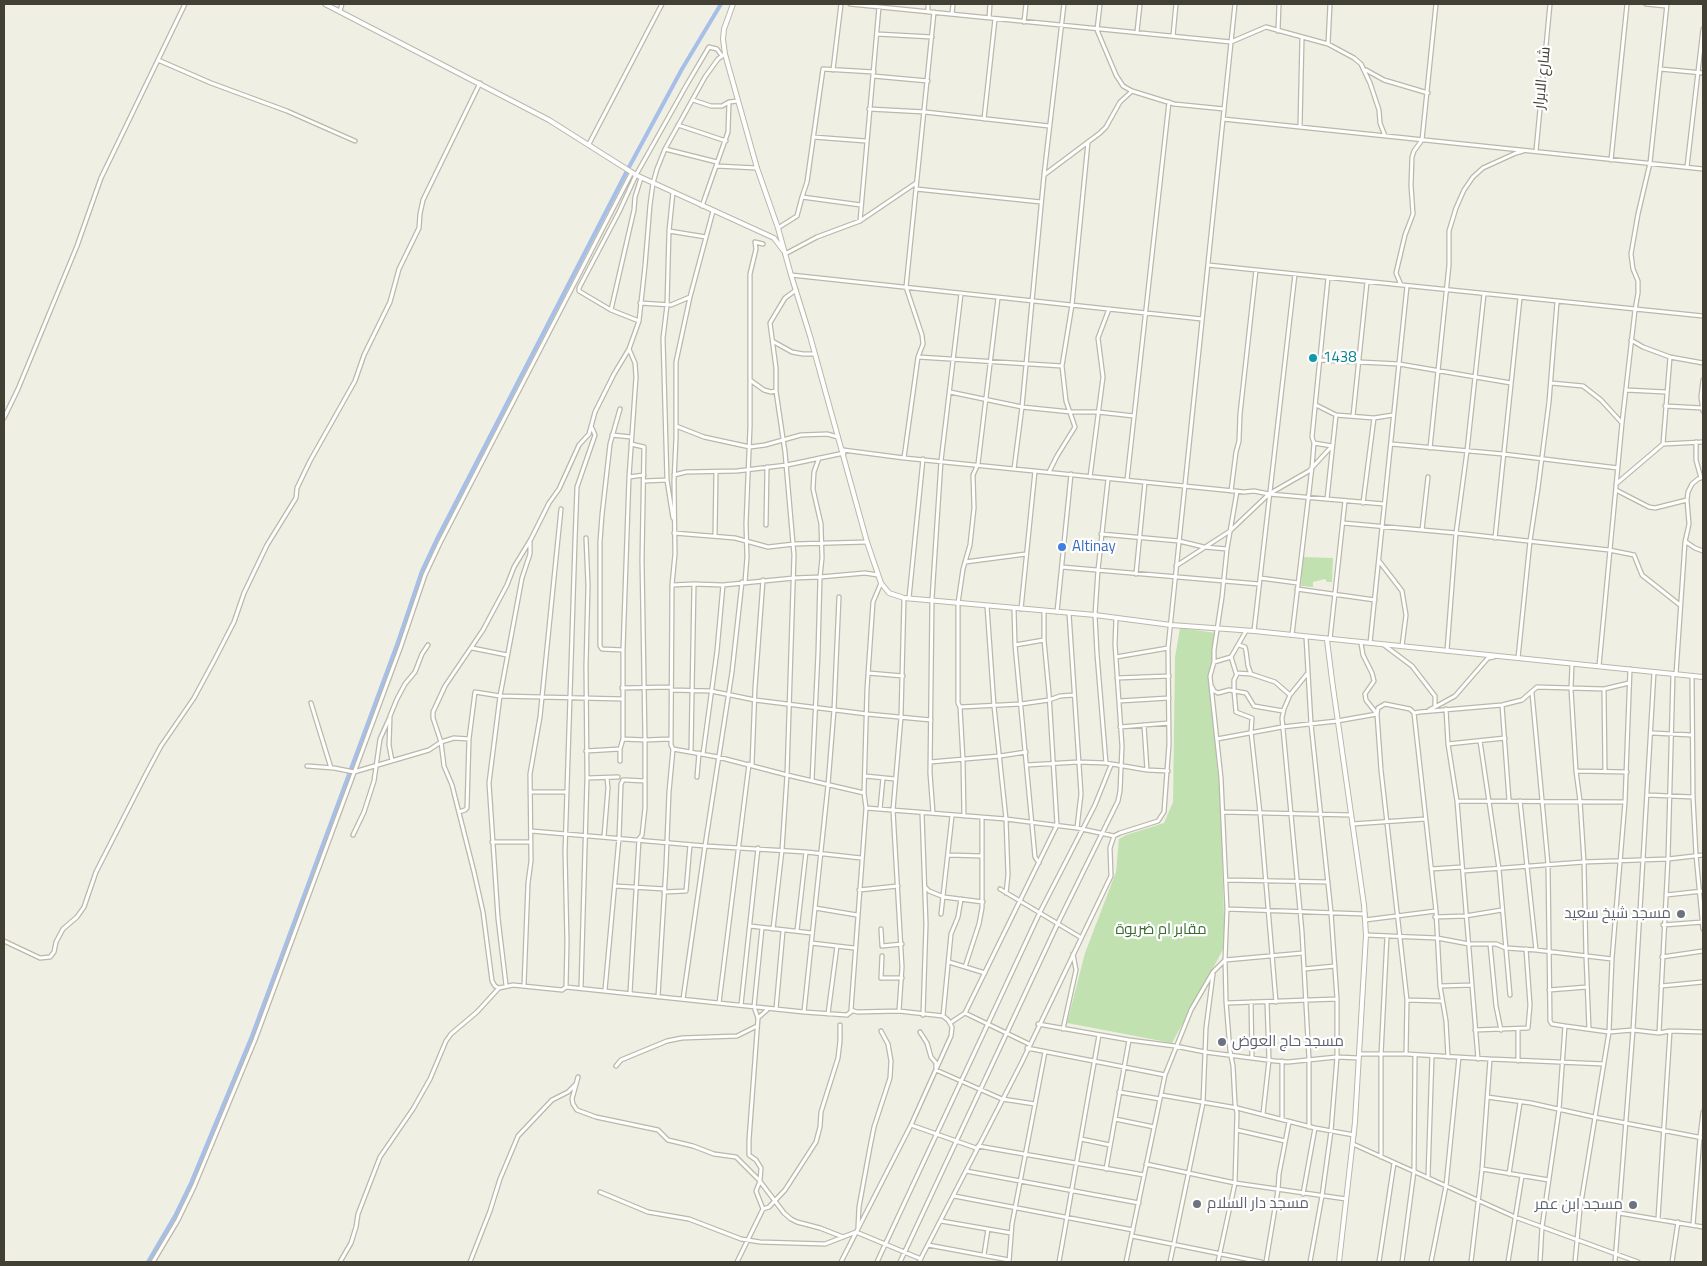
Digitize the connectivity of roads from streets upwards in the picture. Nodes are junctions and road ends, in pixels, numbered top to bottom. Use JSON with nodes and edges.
{"nodes":[{"id":1,"x":186,"y":4,"type":"edge"},
{"id":2,"x":325,"y":4,"type":"edge"},
{"id":3,"x":342,"y":4,"type":"edge"},
{"id":4,"x":662,"y":4,"type":"edge"},
{"id":5,"x":733,"y":4,"type":"edge"},
{"id":6,"x":841,"y":4,"type":"edge"},
{"id":7,"x":850,"y":4,"type":"edge"},
{"id":8,"x":928,"y":4,"type":"edge"},
{"id":9,"x":953,"y":4,"type":"edge"},
{"id":10,"x":990,"y":4,"type":"edge"},
{"id":11,"x":1026,"y":4,"type":"edge"},
{"id":12,"x":1064,"y":4,"type":"edge"},
{"id":13,"x":1100,"y":4,"type":"edge"},
{"id":14,"x":1140,"y":4,"type":"edge"},
{"id":15,"x":1176,"y":4,"type":"edge"},
{"id":16,"x":1234,"y":4,"type":"edge"},
{"id":17,"x":1279,"y":4,"type":"edge"},
{"id":18,"x":1330,"y":4,"type":"edge"},
{"id":19,"x":1436,"y":4,"type":"edge"},
{"id":20,"x":1550,"y":4,"type":"edge"},
{"id":21,"x":1628,"y":4,"type":"edge"},
{"id":22,"x":1646,"y":4,"type":"edge"},
{"id":23,"x":1666,"y":5,"type":"edge"},
{"id":24,"x":880,"y":7,"type":"junction"},
{"id":25,"x":340,"y":11,"type":"junction"},
{"id":26,"x":928,"y":12,"type":"junction"},
{"id":27,"x":934,"y":12,"type":"junction"},
{"id":28,"x":952,"y":14,"type":"junction"},
{"id":29,"x":989,"y":18,"type":"junction"},
{"id":30,"x":995,"y":19,"type":"junction"},
{"id":31,"x":1024,"y":22,"type":"junction"},
{"id":32,"x":1061,"y":26,"type":"junction"},
{"id":33,"x":1703,"y":29,"type":"edge"},
{"id":34,"x":1097,"y":30,"type":"junction"},
{"id":35,"x":1278,"y":31,"type":"junction"},
{"id":36,"x":1137,"y":32,"type":"junction"},
{"id":37,"x":877,"y":34,"type":"junction"},
{"id":38,"x":1173,"y":36,"type":"junction"},
{"id":39,"x":932,"y":37,"type":"junction"},
{"id":40,"x":1302,"y":37,"type":"junction"},
{"id":41,"x":1231,"y":42,"type":"junction"},
{"id":42,"x":1328,"y":44,"type":"junction"},
{"id":43,"x":723,"y":55,"type":"junction"},
{"id":44,"x":158,"y":60,"type":"junction"},
{"id":45,"x":1660,"y":69,"type":"junction"},
{"id":46,"x":833,"y":70,"type":"junction"},
{"id":47,"x":1365,"y":70,"type":"junction"},
{"id":48,"x":1701,"y":73,"type":"edge"},
{"id":49,"x":874,"y":74,"type":"junction"},
{"id":50,"x":928,"y":81,"type":"junction"},
{"id":51,"x":480,"y":83,"type":"junction"},
{"id":52,"x":1132,"y":91,"type":"junction"},
{"id":53,"x":1428,"y":92,"type":"junction"},
{"id":54,"x":693,"y":100,"type":"junction"},
{"id":55,"x":738,"y":101,"type":"junction"},
{"id":56,"x":729,"y":102,"type":"junction"},
{"id":57,"x":1169,"y":102,"type":"junction"},
{"id":58,"x":870,"y":109,"type":"junction"},
{"id":59,"x":1224,"y":109,"type":"junction"},
{"id":60,"x":925,"y":112,"type":"junction"},
{"id":61,"x":984,"y":119,"type":"junction"},
{"id":62,"x":1223,"y":119,"type":"junction"},
{"id":63,"x":678,"y":125,"type":"junction"},
{"id":64,"x":1049,"y":126,"type":"junction"},
{"id":65,"x":1300,"y":127,"type":"junction"},
{"id":66,"x":1385,"y":136,"type":"junction"},
{"id":67,"x":813,"y":137,"type":"junction"},
{"id":68,"x":726,"y":140,"type":"junction"},
{"id":69,"x":1422,"y":140,"type":"junction"},
{"id":70,"x":355,"y":141,"type":"dead end"},
{"id":71,"x":866,"y":141,"type":"junction"},
{"id":72,"x":1088,"y":142,"type":"junction"},
{"id":73,"x":589,"y":144,"type":"junction"},
{"id":74,"x":665,"y":148,"type":"junction"},
{"id":75,"x":1526,"y":150,"type":"junction"},
{"id":76,"x":1536,"y":151,"type":"junction"},
{"id":77,"x":1611,"y":160,"type":"junction"},
{"id":78,"x":1650,"y":163,"type":"junction"},
{"id":79,"x":717,"y":164,"type":"junction"},
{"id":80,"x":757,"y":168,"type":"junction"},
{"id":81,"x":1687,"y":168,"type":"junction"},
{"id":82,"x":1703,"y":169,"type":"edge"},
{"id":83,"x":634,"y":174,"type":"junction"},
{"id":84,"x":1044,"y":175,"type":"junction"},
{"id":85,"x":641,"y":178,"type":"junction"},
{"id":86,"x":916,"y":182,"type":"junction"},
{"id":87,"x":653,"y":183,"type":"junction"},
{"id":88,"x":916,"y":189,"type":"junction"},
{"id":89,"x":673,"y":192,"type":"junction"},
{"id":90,"x":802,"y":197,"type":"junction"},
{"id":91,"x":1041,"y":202,"type":"junction"},
{"id":92,"x":861,"y":205,"type":"junction"},
{"id":93,"x":702,"y":206,"type":"junction"},
{"id":94,"x":714,"y":211,"type":"junction"},
{"id":95,"x":860,"y":222,"type":"junction"},
{"id":96,"x":778,"y":228,"type":"junction"},
{"id":97,"x":669,"y":231,"type":"junction"},
{"id":98,"x":706,"y":237,"type":"junction"},
{"id":99,"x":763,"y":244,"type":"dead end"},
{"id":100,"x":785,"y":254,"type":"junction"},
{"id":101,"x":1208,"y":265,"type":"junction"},
{"id":102,"x":1256,"y":270,"type":"junction"},
{"id":103,"x":1295,"y":274,"type":"junction"},
{"id":104,"x":791,"y":275,"type":"junction"},
{"id":105,"x":1328,"y":278,"type":"junction"},
{"id":106,"x":1367,"y":282,"type":"junction"},
{"id":107,"x":1401,"y":285,"type":"junction"},
{"id":108,"x":1407,"y":286,"type":"junction"},
{"id":109,"x":906,"y":287,"type":"junction"},
{"id":110,"x":796,"y":290,"type":"junction"},
{"id":111,"x":1447,"y":290,"type":"junction"},
{"id":112,"x":961,"y":294,"type":"junction"},
{"id":113,"x":1484,"y":294,"type":"junction"},
{"id":114,"x":690,"y":297,"type":"junction"},
{"id":115,"x":998,"y":298,"type":"junction"},
{"id":116,"x":1520,"y":298,"type":"junction"},
{"id":117,"x":1031,"y":301,"type":"junction"},
{"id":118,"x":1557,"y":302,"type":"junction"},
{"id":119,"x":640,"y":303,"type":"junction"},
{"id":120,"x":667,"y":305,"type":"junction"},
{"id":121,"x":1072,"y":305,"type":"junction"},
{"id":122,"x":1109,"y":309,"type":"junction"},
{"id":123,"x":611,"y":310,"type":"junction"},
{"id":124,"x":1635,"y":310,"type":"junction"},
{"id":125,"x":1146,"y":313,"type":"junction"},
{"id":126,"x":1703,"y":316,"type":"edge"},
{"id":127,"x":1202,"y":319,"type":"junction"},
{"id":128,"x":638,"y":321,"type":"junction"},
{"id":129,"x":1631,"y":340,"type":"junction"},
{"id":130,"x":773,"y":342,"type":"junction"},
{"id":131,"x":629,"y":349,"type":"junction"},
{"id":132,"x":815,"y":354,"type":"junction"},
{"id":133,"x":918,"y":357,"type":"junction"},
{"id":134,"x":1670,"y":357,"type":"junction"},
{"id":135,"x":954,"y":358,"type":"junction"},
{"id":136,"x":1320,"y":360,"type":"junction"},
{"id":137,"x":991,"y":361,"type":"junction"},
{"id":138,"x":1359,"y":362,"type":"junction"},
{"id":139,"x":1025,"y":363,"type":"junction"},
{"id":140,"x":1703,"y":363,"type":"edge"},
{"id":141,"x":1399,"y":364,"type":"junction"},
{"id":142,"x":1062,"y":366,"type":"junction"},
{"id":143,"x":1439,"y":370,"type":"junction"},
{"id":144,"x":1474,"y":376,"type":"junction"},
{"id":145,"x":750,"y":379,"type":"junction"},
{"id":146,"x":1703,"y":380,"type":"edge"},
{"id":147,"x":1511,"y":383,"type":"junction"},
{"id":148,"x":1550,"y":383,"type":"junction"},
{"id":149,"x":1626,"y":390,"type":"junction"},
{"id":150,"x":776,"y":391,"type":"junction"},
{"id":151,"x":950,"y":392,"type":"junction"},
{"id":152,"x":1666,"y":392,"type":"junction"},
{"id":153,"x":986,"y":399,"type":"junction"},
{"id":154,"x":1316,"y":405,"type":"junction"},
{"id":155,"x":1665,"y":406,"type":"junction"},
{"id":156,"x":1022,"y":407,"type":"junction"},
{"id":157,"x":620,"y":408,"type":"dead end"},
{"id":158,"x":1703,"y":410,"type":"edge"},
{"id":159,"x":1071,"y":412,"type":"junction"},
{"id":160,"x":1098,"y":412,"type":"junction"},
{"id":161,"x":1336,"y":414,"type":"junction"},
{"id":162,"x":1394,"y":415,"type":"junction"},
{"id":163,"x":1134,"y":416,"type":"junction"},
{"id":164,"x":1353,"y":416,"type":"junction"},
{"id":165,"x":4,"y":418,"type":"edge"},
{"id":166,"x":1374,"y":418,"type":"junction"},
{"id":167,"x":1622,"y":423,"type":"junction"},
{"id":168,"x":676,"y":426,"type":"junction"},
{"id":169,"x":592,"y":428,"type":"junction"},
{"id":170,"x":612,"y":435,"type":"junction"},
{"id":171,"x":839,"y":437,"type":"junction"},
{"id":172,"x":631,"y":438,"type":"junction"},
{"id":173,"x":784,"y":440,"type":"junction"},
{"id":174,"x":1696,"y":442,"type":"junction"},
{"id":175,"x":1703,"y":442,"type":"edge"},
{"id":176,"x":1314,"y":443,"type":"junction"},
{"id":177,"x":631,"y":444,"type":"junction"},
{"id":178,"x":1390,"y":444,"type":"junction"},
{"id":179,"x":1663,"y":444,"type":"junction"},
{"id":180,"x":1332,"y":446,"type":"junction"},
{"id":181,"x":750,"y":447,"type":"junction"},
{"id":182,"x":1430,"y":448,"type":"junction"},
{"id":183,"x":843,"y":451,"type":"junction"},
{"id":184,"x":1467,"y":451,"type":"junction"},
{"id":185,"x":1503,"y":454,"type":"junction"},
{"id":186,"x":819,"y":458,"type":"junction"},
{"id":187,"x":904,"y":458,"type":"junction"},
{"id":188,"x":1542,"y":458,"type":"junction"},
{"id":189,"x":923,"y":459,"type":"junction"},
{"id":190,"x":942,"y":461,"type":"junction"},
{"id":191,"x":978,"y":464,"type":"junction"},
{"id":192,"x":787,"y":466,"type":"junction"},
{"id":193,"x":767,"y":467,"type":"junction"},
{"id":194,"x":1312,"y":467,"type":"junction"},
{"id":195,"x":1618,"y":468,"type":"junction"},
{"id":196,"x":1014,"y":469,"type":"junction"},
{"id":197,"x":749,"y":470,"type":"junction"},
{"id":198,"x":1035,"y":471,"type":"junction"},
{"id":199,"x":716,"y":472,"type":"junction"},
{"id":200,"x":1050,"y":472,"type":"junction"},
{"id":201,"x":1072,"y":474,"type":"junction"},
{"id":202,"x":644,"y":475,"type":"junction"},
{"id":203,"x":674,"y":475,"type":"junction"},
{"id":204,"x":629,"y":477,"type":"junction"},
{"id":205,"x":1090,"y":477,"type":"junction"},
{"id":206,"x":1428,"y":477,"type":"dead end"},
{"id":207,"x":1702,"y":478,"type":"edge"},
{"id":208,"x":1108,"y":479,"type":"junction"},
{"id":209,"x":668,"y":480,"type":"junction"},
{"id":210,"x":1127,"y":480,"type":"junction"},
{"id":211,"x":644,"y":481,"type":"junction"},
{"id":212,"x":1145,"y":482,"type":"junction"},
{"id":213,"x":1616,"y":484,"type":"junction"},
{"id":214,"x":1184,"y":486,"type":"junction"},
{"id":215,"x":1616,"y":490,"type":"junction"},
{"id":216,"x":1231,"y":491,"type":"junction"},
{"id":217,"x":1237,"y":491,"type":"junction"},
{"id":218,"x":1269,"y":494,"type":"junction"},
{"id":219,"x":1309,"y":498,"type":"junction"},
{"id":220,"x":1327,"y":499,"type":"junction"},
{"id":221,"x":1687,"y":500,"type":"junction"},
{"id":222,"x":1345,"y":501,"type":"junction"},
{"id":223,"x":1363,"y":503,"type":"junction"},
{"id":224,"x":1384,"y":504,"type":"junction"},
{"id":225,"x":561,"y":509,"type":"dead end"},
{"id":226,"x":674,"y":523,"type":"junction"},
{"id":227,"x":1343,"y":523,"type":"junction"},
{"id":228,"x":766,"y":524,"type":"dead end"},
{"id":229,"x":1382,"y":526,"type":"junction"},
{"id":230,"x":1422,"y":530,"type":"junction"},
{"id":231,"x":1230,"y":531,"type":"junction"},
{"id":232,"x":674,"y":532,"type":"junction"},
{"id":233,"x":1456,"y":533,"type":"junction"},
{"id":234,"x":1101,"y":534,"type":"junction"},
{"id":235,"x":715,"y":535,"type":"junction"},
{"id":236,"x":586,"y":538,"type":"dead end"},
{"id":237,"x":1140,"y":538,"type":"junction"},
{"id":238,"x":1495,"y":538,"type":"junction"},
{"id":239,"x":530,"y":541,"type":"junction"},
{"id":240,"x":746,"y":541,"type":"junction"},
{"id":241,"x":1179,"y":541,"type":"junction"},
{"id":242,"x":867,"y":542,"type":"junction"},
{"id":243,"x":1530,"y":542,"type":"junction"},
{"id":244,"x":1686,"y":542,"type":"junction"},
{"id":245,"x":822,"y":543,"type":"junction"},
{"id":246,"x":794,"y":544,"type":"junction"},
{"id":247,"x":1204,"y":547,"type":"junction"},
{"id":248,"x":1227,"y":548,"type":"junction"},
{"id":249,"x":1609,"y":550,"type":"junction"},
{"id":250,"x":1703,"y":551,"type":"edge"},
{"id":251,"x":1026,"y":554,"type":"junction"},
{"id":252,"x":1379,"y":560,"type":"junction"},
{"id":253,"x":965,"y":562,"type":"junction"},
{"id":254,"x":1176,"y":566,"type":"junction"},
{"id":255,"x":1062,"y":567,"type":"junction"},
{"id":256,"x":1098,"y":570,"type":"junction"},
{"id":257,"x":1136,"y":574,"type":"junction"},
{"id":258,"x":878,"y":575,"type":"junction"},
{"id":259,"x":820,"y":577,"type":"junction"},
{"id":260,"x":1175,"y":577,"type":"junction"},
{"id":261,"x":794,"y":578,"type":"junction"},
{"id":262,"x":1260,"y":578,"type":"junction"},
{"id":263,"x":763,"y":580,"type":"junction"},
{"id":264,"x":743,"y":582,"type":"junction"},
{"id":265,"x":1223,"y":582,"type":"junction"},
{"id":266,"x":881,"y":583,"type":"junction"},
{"id":267,"x":1298,"y":583,"type":"junction"},
{"id":268,"x":694,"y":584,"type":"junction"},
{"id":269,"x":1259,"y":584,"type":"junction"},
{"id":270,"x":672,"y":585,"type":"junction"},
{"id":271,"x":723,"y":585,"type":"junction"},
{"id":272,"x":1297,"y":589,"type":"junction"},
{"id":273,"x":1335,"y":595,"type":"junction"},
{"id":274,"x":839,"y":597,"type":"dead end"},
{"id":275,"x":904,"y":598,"type":"junction"},
{"id":276,"x":909,"y":598,"type":"junction"},
{"id":277,"x":932,"y":600,"type":"junction"},
{"id":278,"x":1375,"y":600,"type":"junction"},
{"id":279,"x":958,"y":602,"type":"junction"},
{"id":280,"x":1680,"y":605,"type":"junction"},
{"id":281,"x":987,"y":606,"type":"junction"},
{"id":282,"x":1014,"y":609,"type":"junction"},
{"id":283,"x":1021,"y":609,"type":"junction"},
{"id":284,"x":1044,"y":611,"type":"junction"},
{"id":285,"x":1057,"y":612,"type":"junction"},
{"id":286,"x":1069,"y":613,"type":"junction"},
{"id":287,"x":1096,"y":615,"type":"junction"},
{"id":288,"x":1116,"y":618,"type":"junction"},
{"id":289,"x":1171,"y":625,"type":"junction"},
{"id":290,"x":1218,"y":629,"type":"junction"},
{"id":291,"x":1246,"y":631,"type":"junction"},
{"id":292,"x":1254,"y":631,"type":"junction"},
{"id":293,"x":1292,"y":635,"type":"junction"},
{"id":294,"x":1306,"y":637,"type":"junction"},
{"id":295,"x":1044,"y":640,"type":"junction"},
{"id":296,"x":1329,"y":640,"type":"junction"},
{"id":297,"x":1361,"y":643,"type":"junction"},
{"id":298,"x":1239,"y":644,"type":"junction"},
{"id":299,"x":1370,"y":644,"type":"junction"},
{"id":300,"x":428,"y":645,"type":"dead end"},
{"id":301,"x":1015,"y":645,"type":"junction"},
{"id":302,"x":1384,"y":645,"type":"junction"},
{"id":303,"x":1402,"y":647,"type":"junction"},
{"id":304,"x":472,"y":648,"type":"junction"},
{"id":305,"x":1168,"y":648,"type":"junction"},
{"id":306,"x":623,"y":650,"type":"junction"},
{"id":307,"x":1447,"y":651,"type":"junction"},
{"id":308,"x":507,"y":655,"type":"junction"},
{"id":309,"x":1116,"y":657,"type":"junction"},
{"id":310,"x":1231,"y":657,"type":"junction"},
{"id":311,"x":1501,"y":657,"type":"junction"},
{"id":312,"x":1518,"y":658,"type":"junction"},
{"id":313,"x":1214,"y":662,"type":"junction"},
{"id":314,"x":1572,"y":664,"type":"junction"},
{"id":315,"x":1599,"y":666,"type":"junction"},
{"id":316,"x":1630,"y":669,"type":"junction"},
{"id":317,"x":1654,"y":672,"type":"junction"},
{"id":318,"x":868,"y":673,"type":"junction"},
{"id":319,"x":1307,"y":673,"type":"junction"},
{"id":320,"x":1237,"y":674,"type":"junction"},
{"id":321,"x":1251,"y":674,"type":"junction"},
{"id":322,"x":1675,"y":674,"type":"junction"},
{"id":323,"x":903,"y":676,"type":"junction"},
{"id":324,"x":1169,"y":676,"type":"junction"},
{"id":325,"x":1692,"y":676,"type":"junction"},
{"id":326,"x":1703,"y":677,"type":"edge"},
{"id":327,"x":1117,"y":678,"type":"junction"},
{"id":328,"x":1629,"y":683,"type":"junction"},
{"id":329,"x":1211,"y":684,"type":"junction"},
{"id":330,"x":645,"y":687,"type":"junction"},
{"id":331,"x":622,"y":688,"type":"junction"},
{"id":332,"x":671,"y":688,"type":"junction"},
{"id":333,"x":1571,"y":689,"type":"junction"},
{"id":334,"x":1604,"y":689,"type":"junction"},
{"id":335,"x":693,"y":690,"type":"junction"},
{"id":336,"x":711,"y":691,"type":"junction"},
{"id":337,"x":1234,"y":691,"type":"junction"},
{"id":338,"x":1532,"y":693,"type":"junction"},
{"id":339,"x":729,"y":694,"type":"junction"},
{"id":340,"x":1290,"y":695,"type":"junction"},
{"id":341,"x":500,"y":696,"type":"junction"},
{"id":342,"x":1074,"y":696,"type":"junction"},
{"id":343,"x":541,"y":697,"type":"junction"},
{"id":344,"x":586,"y":697,"type":"junction"},
{"id":345,"x":571,"y":698,"type":"junction"},
{"id":346,"x":1169,"y":698,"type":"junction"},
{"id":347,"x":623,"y":699,"type":"junction"},
{"id":348,"x":754,"y":700,"type":"junction"},
{"id":349,"x":1049,"y":700,"type":"junction"},
{"id":350,"x":1119,"y":701,"type":"junction"},
{"id":351,"x":311,"y":703,"type":"dead end"},
{"id":352,"x":790,"y":704,"type":"junction"},
{"id":353,"x":1021,"y":704,"type":"junction"},
{"id":354,"x":1502,"y":705,"type":"junction"},
{"id":355,"x":994,"y":706,"type":"junction"},
{"id":356,"x":960,"y":707,"type":"junction"},
{"id":357,"x":1435,"y":707,"type":"junction"},
{"id":358,"x":816,"y":708,"type":"junction"},
{"id":359,"x":1446,"y":709,"type":"junction"},
{"id":360,"x":834,"y":710,"type":"junction"},
{"id":361,"x":1283,"y":711,"type":"junction"},
{"id":362,"x":1426,"y":711,"type":"junction"},
{"id":363,"x":1414,"y":713,"type":"junction"},
{"id":364,"x":867,"y":714,"type":"junction"},
{"id":365,"x":1377,"y":714,"type":"junction"},
{"id":366,"x":390,"y":716,"type":"junction"},
{"id":367,"x":901,"y":717,"type":"junction"},
{"id":368,"x":931,"y":720,"type":"junction"},
{"id":369,"x":1337,"y":721,"type":"junction"},
{"id":370,"x":1169,"y":723,"type":"junction"},
{"id":371,"x":1144,"y":724,"type":"junction"},
{"id":372,"x":1311,"y":724,"type":"junction"},
{"id":373,"x":1120,"y":727,"type":"junction"},
{"id":374,"x":1282,"y":727,"type":"junction"},
{"id":375,"x":1251,"y":732,"type":"junction"},
{"id":376,"x":1652,"y":733,"type":"junction"},
{"id":377,"x":1672,"y":733,"type":"junction"},
{"id":378,"x":1692,"y":735,"type":"junction"},
{"id":379,"x":1504,"y":738,"type":"junction"},
{"id":380,"x":469,"y":739,"type":"junction"},
{"id":381,"x":623,"y":739,"type":"junction"},
{"id":382,"x":670,"y":739,"type":"junction"},
{"id":383,"x":1217,"y":739,"type":"junction"},
{"id":384,"x":645,"y":740,"type":"junction"},
{"id":385,"x":1480,"y":741,"type":"junction"},
{"id":386,"x":441,"y":742,"type":"junction"},
{"id":387,"x":1448,"y":744,"type":"junction"},
{"id":388,"x":620,"y":749,"type":"junction"},
{"id":389,"x":673,"y":749,"type":"junction"},
{"id":390,"x":586,"y":750,"type":"junction"},
{"id":391,"x":691,"y":751,"type":"junction"},
{"id":392,"x":1026,"y":752,"type":"junction"},
{"id":393,"x":701,"y":753,"type":"junction"},
{"id":394,"x":1000,"y":756,"type":"junction"},
{"id":395,"x":718,"y":757,"type":"junction"},
{"id":396,"x":963,"y":760,"type":"junction"},
{"id":397,"x":392,"y":761,"type":"junction"},
{"id":398,"x":620,"y":761,"type":"dead end"},
{"id":399,"x":930,"y":762,"type":"junction"},
{"id":400,"x":1078,"y":762,"type":"junction"},
{"id":401,"x":1054,"y":763,"type":"junction"},
{"id":402,"x":1106,"y":763,"type":"junction"},
{"id":403,"x":751,"y":765,"type":"junction"},
{"id":404,"x":1027,"y":765,"type":"junction"},
{"id":405,"x":1111,"y":765,"type":"junction"},
{"id":406,"x":307,"y":766,"type":"dead end"},
{"id":407,"x":376,"y":766,"type":"junction"},
{"id":408,"x":1121,"y":766,"type":"junction"},
{"id":409,"x":331,"y":768,"type":"junction"},
{"id":410,"x":1147,"y":770,"type":"junction"},
{"id":411,"x":1168,"y":771,"type":"junction"},
{"id":412,"x":1576,"y":771,"type":"junction"},
{"id":413,"x":354,"y":772,"type":"junction"},
{"id":414,"x":1605,"y":772,"type":"junction"},
{"id":415,"x":1627,"y":772,"type":"junction"},
{"id":416,"x":787,"y":775,"type":"junction"},
{"id":417,"x":865,"y":776,"type":"junction"},
{"id":418,"x":618,"y":777,"type":"dead end"},
{"id":419,"x":696,"y":777,"type":"dead end"},
{"id":420,"x":587,"y":778,"type":"junction"},
{"id":421,"x":607,"y":778,"type":"junction"},
{"id":422,"x":883,"y":778,"type":"junction"},
{"id":423,"x":895,"y":779,"type":"junction"},
{"id":424,"x":645,"y":781,"type":"junction"},
{"id":425,"x":812,"y":781,"type":"junction"},
{"id":426,"x":828,"y":785,"type":"junction"},
{"id":427,"x":530,"y":792,"type":"junction"},
{"id":428,"x":567,"y":792,"type":"junction"},
{"id":429,"x":864,"y":793,"type":"junction"},
{"id":430,"x":1648,"y":795,"type":"junction"},
{"id":431,"x":1670,"y":796,"type":"junction"},
{"id":432,"x":1693,"y":797,"type":"junction"},
{"id":433,"x":1509,"y":800,"type":"junction"},
{"id":434,"x":1457,"y":801,"type":"junction"},
{"id":435,"x":1488,"y":801,"type":"junction"},
{"id":436,"x":1520,"y":801,"type":"junction"},
{"id":437,"x":1544,"y":801,"type":"junction"},
{"id":438,"x":1580,"y":801,"type":"junction"},
{"id":439,"x":1625,"y":802,"type":"junction"},
{"id":440,"x":866,"y":808,"type":"junction"},
{"id":441,"x":880,"y":809,"type":"junction"},
{"id":442,"x":893,"y":810,"type":"junction"},
{"id":443,"x":459,"y":812,"type":"junction"},
{"id":444,"x":1223,"y":812,"type":"junction"},
{"id":445,"x":922,"y":813,"type":"junction"},
{"id":446,"x":933,"y":813,"type":"junction"},
{"id":447,"x":1260,"y":813,"type":"junction"},
{"id":448,"x":1291,"y":814,"type":"junction"},
{"id":449,"x":1320,"y":814,"type":"junction"},
{"id":450,"x":1351,"y":815,"type":"junction"},
{"id":451,"x":952,"y":816,"type":"junction"},
{"id":452,"x":964,"y":816,"type":"junction"},
{"id":453,"x":982,"y":818,"type":"junction"},
{"id":454,"x":1006,"y":819,"type":"junction"},
{"id":455,"x":1425,"y":819,"type":"junction"},
{"id":456,"x":1387,"y":822,"type":"junction"},
{"id":457,"x":1033,"y":823,"type":"junction"},
{"id":458,"x":1352,"y":824,"type":"junction"},
{"id":459,"x":1057,"y":825,"type":"junction"},
{"id":460,"x":1077,"y":828,"type":"junction"},
{"id":461,"x":1082,"y":829,"type":"junction"},
{"id":462,"x":531,"y":831,"type":"junction"},
{"id":463,"x":566,"y":833,"type":"junction"},
{"id":464,"x":353,"y":834,"type":"dead end"},
{"id":465,"x":1103,"y":834,"type":"junction"},
{"id":466,"x":585,"y":836,"type":"junction"},
{"id":467,"x":1114,"y":836,"type":"junction"},
{"id":468,"x":604,"y":837,"type":"junction"},
{"id":469,"x":619,"y":838,"type":"junction"},
{"id":470,"x":640,"y":839,"type":"junction"},
{"id":471,"x":492,"y":842,"type":"junction"},
{"id":472,"x":530,"y":842,"type":"junction"},
{"id":473,"x":666,"y":842,"type":"junction"},
{"id":474,"x":690,"y":845,"type":"junction"},
{"id":475,"x":705,"y":846,"type":"junction"},
{"id":476,"x":738,"y":847,"type":"junction"},
{"id":477,"x":758,"y":848,"type":"junction"},
{"id":478,"x":782,"y":850,"type":"junction"},
{"id":479,"x":806,"y":852,"type":"junction"},
{"id":480,"x":822,"y":853,"type":"junction"},
{"id":481,"x":1703,"y":854,"type":"edge"},
{"id":482,"x":949,"y":855,"type":"junction"},
{"id":483,"x":1696,"y":855,"type":"junction"},
{"id":484,"x":982,"y":856,"type":"junction"},
{"id":485,"x":861,"y":858,"type":"junction"},
{"id":486,"x":1668,"y":859,"type":"junction"},
{"id":487,"x":1643,"y":860,"type":"junction"},
{"id":488,"x":1621,"y":861,"type":"junction"},
{"id":489,"x":1584,"y":862,"type":"junction"},
{"id":490,"x":1039,"y":863,"type":"junction"},
{"id":491,"x":1548,"y":864,"type":"junction"},
{"id":492,"x":1526,"y":866,"type":"junction"},
{"id":493,"x":1430,"y":869,"type":"junction"},
{"id":494,"x":1463,"y":869,"type":"junction"},
{"id":495,"x":1499,"y":869,"type":"junction"},
{"id":496,"x":1226,"y":880,"type":"junction"},
{"id":497,"x":1266,"y":882,"type":"junction"},
{"id":498,"x":1298,"y":882,"type":"junction"},
{"id":499,"x":1328,"y":882,"type":"junction"},
{"id":500,"x":615,"y":886,"type":"junction"},
{"id":501,"x":898,"y":886,"type":"junction"},
{"id":502,"x":637,"y":887,"type":"junction"},
{"id":503,"x":924,"y":887,"type":"junction"},
{"id":504,"x":1000,"y":889,"type":"dead end"},
{"id":505,"x":664,"y":890,"type":"junction"},
{"id":506,"x":859,"y":890,"type":"junction"},
{"id":507,"x":1701,"y":891,"type":"edge"},
{"id":508,"x":1006,"y":893,"type":"junction"},
{"id":509,"x":1666,"y":895,"type":"junction"},
{"id":510,"x":944,"y":897,"type":"junction"},
{"id":511,"x":961,"y":899,"type":"junction"},
{"id":512,"x":1021,"y":901,"type":"junction"},
{"id":513,"x":983,"y":902,"type":"junction"},
{"id":514,"x":815,"y":908,"type":"junction"},
{"id":515,"x":1227,"y":909,"type":"junction"},
{"id":516,"x":1268,"y":910,"type":"junction"},
{"id":517,"x":1502,"y":910,"type":"junction"},
{"id":518,"x":1436,"y":911,"type":"junction"},
{"id":519,"x":1040,"y":912,"type":"junction"},
{"id":520,"x":1300,"y":912,"type":"junction"},
{"id":521,"x":1331,"y":912,"type":"junction"},
{"id":522,"x":941,"y":914,"type":"dead end"},
{"id":523,"x":1365,"y":914,"type":"junction"},
{"id":524,"x":857,"y":915,"type":"junction"},
{"id":525,"x":1398,"y":915,"type":"junction"},
{"id":526,"x":1465,"y":916,"type":"junction"},
{"id":527,"x":1435,"y":917,"type":"junction"},
{"id":528,"x":1365,"y":920,"type":"junction"},
{"id":529,"x":1702,"y":922,"type":"edge"},
{"id":530,"x":1058,"y":923,"type":"junction"},
{"id":531,"x":1663,"y":925,"type":"junction"},
{"id":532,"x":750,"y":926,"type":"junction"},
{"id":533,"x":762,"y":928,"type":"junction"},
{"id":534,"x":773,"y":929,"type":"junction"},
{"id":535,"x":881,"y":929,"type":"dead end"},
{"id":536,"x":1703,"y":929,"type":"edge"},
{"id":537,"x":783,"y":931,"type":"junction"},
{"id":538,"x":797,"y":931,"type":"junction"},
{"id":539,"x":812,"y":932,"type":"junction"},
{"id":540,"x":1366,"y":935,"type":"junction"},
{"id":541,"x":1387,"y":936,"type":"junction"},
{"id":542,"x":1401,"y":936,"type":"junction"},
{"id":543,"x":1080,"y":937,"type":"junction"},
{"id":544,"x":1437,"y":938,"type":"junction"},
{"id":545,"x":4,"y":941,"type":"edge"},
{"id":546,"x":811,"y":943,"type":"junction"},
{"id":547,"x":902,"y":944,"type":"junction"},
{"id":548,"x":1469,"y":944,"type":"junction"},
{"id":549,"x":1490,"y":944,"type":"junction"},
{"id":550,"x":837,"y":946,"type":"junction"},
{"id":551,"x":854,"y":948,"type":"junction"},
{"id":552,"x":1506,"y":948,"type":"junction"},
{"id":553,"x":1526,"y":949,"type":"junction"},
{"id":554,"x":1536,"y":950,"type":"junction"},
{"id":555,"x":1703,"y":951,"type":"edge"},
{"id":556,"x":1550,"y":952,"type":"junction"},
{"id":557,"x":1303,"y":953,"type":"junction"},
{"id":558,"x":1073,"y":954,"type":"junction"},
{"id":559,"x":882,"y":956,"type":"dead end"},
{"id":560,"x":1272,"y":956,"type":"junction"},
{"id":561,"x":1586,"y":956,"type":"junction"},
{"id":562,"x":1662,"y":957,"type":"junction"},
{"id":563,"x":1612,"y":959,"type":"junction"},
{"id":564,"x":1225,"y":960,"type":"junction"},
{"id":565,"x":949,"y":962,"type":"junction"},
{"id":566,"x":1335,"y":966,"type":"junction"},
{"id":567,"x":964,"y":967,"type":"junction"},
{"id":568,"x":1304,"y":970,"type":"junction"},
{"id":569,"x":1213,"y":972,"type":"junction"},
{"id":570,"x":985,"y":973,"type":"junction"},
{"id":571,"x":902,"y":978,"type":"junction"},
{"id":572,"x":1703,"y":982,"type":"edge"},
{"id":573,"x":1472,"y":985,"type":"junction"},
{"id":574,"x":506,"y":986,"type":"junction"},
{"id":575,"x":524,"y":986,"type":"junction"},
{"id":576,"x":566,"y":986,"type":"junction"},
{"id":577,"x":1440,"y":986,"type":"junction"},
{"id":578,"x":1661,"y":986,"type":"junction"},
{"id":579,"x":1587,"y":987,"type":"junction"},
{"id":580,"x":500,"y":988,"type":"junction"},
{"id":581,"x":581,"y":988,"type":"junction"},
{"id":582,"x":604,"y":990,"type":"junction"},
{"id":583,"x":1550,"y":990,"type":"junction"},
{"id":584,"x":630,"y":993,"type":"junction"},
{"id":585,"x":1510,"y":995,"type":"dead end"},
{"id":586,"x":658,"y":997,"type":"junction"},
{"id":587,"x":684,"y":999,"type":"junction"},
{"id":588,"x":1337,"y":999,"type":"junction"},
{"id":589,"x":1408,"y":1000,"type":"junction"},
{"id":590,"x":1305,"y":1001,"type":"junction"},
{"id":591,"x":1442,"y":1001,"type":"junction"},
{"id":592,"x":1251,"y":1002,"type":"junction"},
{"id":593,"x":1266,"y":1002,"type":"junction"},
{"id":594,"x":1276,"y":1002,"type":"junction"},
{"id":595,"x":719,"y":1003,"type":"junction"},
{"id":596,"x":1227,"y":1003,"type":"junction"},
{"id":597,"x":741,"y":1005,"type":"junction"},
{"id":598,"x":754,"y":1006,"type":"junction"},
{"id":599,"x":765,"y":1008,"type":"junction"},
{"id":600,"x":776,"y":1009,"type":"junction"},
{"id":601,"x":899,"y":1011,"type":"junction"},
{"id":602,"x":804,"y":1012,"type":"junction"},
{"id":603,"x":852,"y":1012,"type":"junction"},
{"id":604,"x":966,"y":1013,"type":"junction"},
{"id":605,"x":828,"y":1014,"type":"junction"},
{"id":606,"x":923,"y":1015,"type":"junction"},
{"id":607,"x":944,"y":1016,"type":"junction"},
{"id":608,"x":758,"y":1018,"type":"junction"},
{"id":609,"x":950,"y":1023,"type":"junction"},
{"id":610,"x":988,"y":1024,"type":"junction"},
{"id":611,"x":1038,"y":1024,"type":"junction"},
{"id":612,"x":840,"y":1025,"type":"dead end"},
{"id":613,"x":757,"y":1026,"type":"junction"},
{"id":614,"x":1566,"y":1026,"type":"junction"},
{"id":615,"x":1063,"y":1028,"type":"junction"},
{"id":616,"x":1589,"y":1029,"type":"junction"},
{"id":617,"x":1475,"y":1030,"type":"junction"},
{"id":618,"x":1501,"y":1030,"type":"junction"},
{"id":619,"x":1518,"y":1030,"type":"junction"},
{"id":620,"x":1633,"y":1030,"type":"junction"},
{"id":621,"x":881,"y":1031,"type":"dead end"},
{"id":622,"x":1670,"y":1031,"type":"junction"},
{"id":623,"x":920,"y":1032,"type":"dead end"},
{"id":624,"x":1609,"y":1032,"type":"junction"},
{"id":625,"x":1703,"y":1032,"type":"edge"},
{"id":626,"x":1008,"y":1033,"type":"junction"},
{"id":627,"x":1659,"y":1033,"type":"junction"},
{"id":628,"x":1100,"y":1035,"type":"junction"},
{"id":629,"x":1129,"y":1040,"type":"junction"},
{"id":630,"x":1028,"y":1046,"type":"junction"},
{"id":631,"x":1175,"y":1046,"type":"junction"},
{"id":632,"x":1045,"y":1052,"type":"junction"},
{"id":633,"x":1205,"y":1052,"type":"junction"},
{"id":634,"x":1406,"y":1054,"type":"junction"},
{"id":635,"x":1232,"y":1055,"type":"junction"},
{"id":636,"x":1382,"y":1055,"type":"junction"},
{"id":637,"x":1415,"y":1055,"type":"junction"},
{"id":638,"x":1359,"y":1056,"type":"junction"},
{"id":639,"x":1432,"y":1056,"type":"junction"},
{"id":640,"x":1337,"y":1057,"type":"junction"},
{"id":641,"x":1448,"y":1057,"type":"junction"},
{"id":642,"x":1459,"y":1057,"type":"junction"},
{"id":643,"x":1252,"y":1058,"type":"junction"},
{"id":644,"x":1309,"y":1059,"type":"junction"},
{"id":645,"x":1478,"y":1059,"type":"junction"},
{"id":646,"x":1269,"y":1060,"type":"junction"},
{"id":647,"x":1490,"y":1060,"type":"junction"},
{"id":648,"x":1282,"y":1061,"type":"junction"},
{"id":649,"x":1518,"y":1061,"type":"junction"},
{"id":650,"x":1095,"y":1062,"type":"junction"},
{"id":651,"x":1564,"y":1062,"type":"junction"},
{"id":652,"x":1604,"y":1064,"type":"junction"},
{"id":653,"x":616,"y":1066,"type":"dead end"},
{"id":654,"x":1124,"y":1067,"type":"junction"},
{"id":655,"x":936,"y":1070,"type":"junction"},
{"id":656,"x":1165,"y":1075,"type":"junction"},
{"id":657,"x":578,"y":1077,"type":"dead end"},
{"id":658,"x":961,"y":1081,"type":"junction"},
{"id":659,"x":576,"y":1084,"type":"junction"},
{"id":660,"x":981,"y":1090,"type":"junction"},
{"id":661,"x":1119,"y":1092,"type":"junction"},
{"id":662,"x":1161,"y":1095,"type":"junction"},
{"id":663,"x":1487,"y":1097,"type":"junction"},
{"id":664,"x":1002,"y":1099,"type":"junction"},
{"id":665,"x":1160,"y":1099,"type":"junction"},
{"id":666,"x":1204,"y":1103,"type":"junction"},
{"id":667,"x":1520,"y":1103,"type":"junction"},
{"id":668,"x":1034,"y":1104,"type":"junction"},
{"id":669,"x":1236,"y":1108,"type":"junction"},
{"id":670,"x":1559,"y":1110,"type":"junction"},
{"id":671,"x":1703,"y":1112,"type":"edge"},
{"id":672,"x":1263,"y":1114,"type":"junction"},
{"id":673,"x":1594,"y":1117,"type":"junction"},
{"id":674,"x":1115,"y":1119,"type":"junction"},
{"id":675,"x":1282,"y":1119,"type":"junction"},
{"id":676,"x":1289,"y":1122,"type":"junction"},
{"id":677,"x":1626,"y":1123,"type":"junction"},
{"id":678,"x":911,"y":1125,"type":"junction"},
{"id":679,"x":1154,"y":1127,"type":"junction"},
{"id":680,"x":1309,"y":1127,"type":"junction"},
{"id":681,"x":1315,"y":1128,"type":"junction"},
{"id":682,"x":1237,"y":1130,"type":"junction"},
{"id":683,"x":1663,"y":1130,"type":"junction"},
{"id":684,"x":1331,"y":1131,"type":"junction"},
{"id":685,"x":936,"y":1134,"type":"junction"},
{"id":686,"x":1354,"y":1135,"type":"junction"},
{"id":687,"x":1701,"y":1137,"type":"edge"},
{"id":688,"x":1081,"y":1139,"type":"junction"},
{"id":689,"x":1285,"y":1141,"type":"junction"},
{"id":690,"x":956,"y":1142,"type":"junction"},
{"id":691,"x":1353,"y":1144,"type":"junction"},
{"id":692,"x":1110,"y":1145,"type":"junction"},
{"id":693,"x":977,"y":1147,"type":"junction"},
{"id":694,"x":1026,"y":1154,"type":"junction"},
{"id":695,"x":1380,"y":1157,"type":"junction"},
{"id":696,"x":1394,"y":1163,"type":"junction"},
{"id":697,"x":1077,"y":1164,"type":"junction"},
{"id":698,"x":1146,"y":1164,"type":"junction"},
{"id":699,"x":1106,"y":1169,"type":"junction"},
{"id":700,"x":1482,"y":1169,"type":"junction"},
{"id":701,"x":966,"y":1171,"type":"junction"},
{"id":702,"x":1190,"y":1172,"type":"junction"},
{"id":703,"x":1414,"y":1172,"type":"junction"},
{"id":704,"x":1510,"y":1174,"type":"junction"},
{"id":705,"x":1144,"y":1176,"type":"junction"},
{"id":706,"x":1522,"y":1176,"type":"junction"},
{"id":707,"x":1428,"y":1177,"type":"junction"},
{"id":708,"x":1549,"y":1180,"type":"junction"},
{"id":709,"x":760,"y":1181,"type":"junction"},
{"id":710,"x":1020,"y":1181,"type":"junction"},
{"id":711,"x":1234,"y":1183,"type":"junction"},
{"id":712,"x":1446,"y":1186,"type":"junction"},
{"id":713,"x":1278,"y":1190,"type":"junction"},
{"id":714,"x":1072,"y":1191,"type":"junction"},
{"id":715,"x":600,"y":1192,"type":"dead end"},
{"id":716,"x":1303,"y":1194,"type":"junction"},
{"id":717,"x":954,"y":1196,"type":"junction"},
{"id":718,"x":1322,"y":1196,"type":"junction"},
{"id":719,"x":1346,"y":1199,"type":"junction"},
{"id":720,"x":1478,"y":1200,"type":"junction"},
{"id":721,"x":775,"y":1201,"type":"junction"},
{"id":722,"x":1139,"y":1203,"type":"junction"},
{"id":723,"x":1015,"y":1207,"type":"junction"},
{"id":724,"x":763,"y":1209,"type":"junction"},
{"id":725,"x":1619,"y":1213,"type":"junction"},
{"id":726,"x":1067,"y":1217,"type":"junction"},
{"id":727,"x":1515,"y":1217,"type":"junction"},
{"id":728,"x":1658,"y":1219,"type":"junction"},
{"id":729,"x":941,"y":1222,"type":"junction"},
{"id":730,"x":1678,"y":1222,"type":"junction"},
{"id":731,"x":1692,"y":1226,"type":"junction"},
{"id":732,"x":1542,"y":1227,"type":"junction"},
{"id":733,"x":1703,"y":1228,"type":"edge"},
{"id":734,"x":988,"y":1229,"type":"junction"},
{"id":735,"x":857,"y":1230,"type":"junction"},
{"id":736,"x":1133,"y":1230,"type":"junction"},
{"id":737,"x":1011,"y":1233,"type":"junction"},
{"id":738,"x":1132,"y":1236,"type":"junction"},
{"id":739,"x":843,"y":1237,"type":"junction"},
{"id":740,"x":748,"y":1239,"type":"junction"},
{"id":741,"x":1576,"y":1240,"type":"junction"},
{"id":742,"x":886,"y":1244,"type":"junction"},
{"id":743,"x":928,"y":1245,"type":"junction"},
{"id":744,"x":1174,"y":1245,"type":"junction"},
{"id":745,"x":905,"y":1252,"type":"junction"},
{"id":746,"x":1616,"y":1253,"type":"junction"},
{"id":747,"x":1220,"y":1254,"type":"junction"},
{"id":748,"x":984,"y":1255,"type":"junction"},
{"id":749,"x":920,"y":1261,"type":"edge"},
{"id":750,"x":1009,"y":1261,"type":"edge"},
{"id":751,"x":153,"y":1262,"type":"edge"},
{"id":752,"x":340,"y":1262,"type":"edge"},
{"id":753,"x":470,"y":1262,"type":"edge"},
{"id":754,"x":737,"y":1262,"type":"edge"},
{"id":755,"x":841,"y":1262,"type":"edge"},
{"id":756,"x":877,"y":1262,"type":"edge"},
{"id":757,"x":900,"y":1262,"type":"edge"},
{"id":758,"x":1059,"y":1262,"type":"edge"},
{"id":759,"x":1126,"y":1262,"type":"edge"},
{"id":760,"x":1170,"y":1262,"type":"edge"},
{"id":761,"x":1218,"y":1262,"type":"edge"},
{"id":762,"x":1261,"y":1262,"type":"edge"},
{"id":763,"x":1266,"y":1262,"type":"edge"},
{"id":764,"x":1310,"y":1262,"type":"edge"},
{"id":765,"x":1339,"y":1262,"type":"edge"},
{"id":766,"x":1379,"y":1262,"type":"edge"},
{"id":767,"x":1402,"y":1262,"type":"edge"},
{"id":768,"x":1432,"y":1262,"type":"edge"},
{"id":769,"x":1471,"y":1262,"type":"edge"},
{"id":770,"x":1508,"y":1262,"type":"edge"},
{"id":771,"x":1540,"y":1262,"type":"edge"},
{"id":772,"x":1574,"y":1262,"type":"edge"},
{"id":773,"x":1615,"y":1262,"type":"edge"},
{"id":774,"x":1638,"y":1262,"type":"edge"},
{"id":775,"x":1672,"y":1262,"type":"edge"}],
"edges":[{"from":1,"to":44,"type":"street"},
{"from":2,"to":25,"type":"street"},
{"from":3,"to":25,"type":"street"},
{"from":4,"to":73,"type":"street"},
{"from":5,"to":43,"type":"street"},
{"from":6,"to":46,"type":"street"},
{"from":7,"to":24,"type":"street"},
{"from":8,"to":26,"type":"street"},
{"from":9,"to":28,"type":"street"},
{"from":10,"to":29,"type":"street"},
{"from":11,"to":31,"type":"street"},
{"from":12,"to":32,"type":"street"},
{"from":13,"to":34,"type":"street"},
{"from":14,"to":36,"type":"street"},
{"from":15,"to":38,"type":"street"},
{"from":16,"to":41,"type":"street"},
{"from":17,"to":35,"type":"street"},
{"from":18,"to":42,"type":"street"},
{"from":19,"to":53,"type":"street"},
{"from":20,"to":76,"type":"street","name":"شارع الابرار"},
{"from":21,"to":77,"type":"street"},
{"from":22,"to":23,"type":"street"},
{"from":23,"to":45,"type":"street"},
{"from":24,"to":26,"type":"street"},
{"from":24,"to":37,"type":"street"},
{"from":25,"to":51,"type":"street"},
{"from":26,"to":27,"type":"street"},
{"from":27,"to":28,"type":"street"},
{"from":27,"to":39,"type":"street"},
{"from":28,"to":29,"type":"street"},
{"from":29,"to":30,"type":"street"},
{"from":30,"to":31,"type":"street"},
{"from":30,"to":61,"type":"street"},
{"from":31,"to":32,"type":"street"},
{"from":32,"to":34,"type":"street"},
{"from":32,"to":64,"type":"street"},
{"from":33,"to":48,"type":"street"},
{"from":34,"to":36,"type":"street"},
{"from":34,"to":52,"type":"street"},
{"from":35,"to":40,"type":"street"},
{"from":35,"to":41,"type":"street"},
{"from":36,"to":38,"type":"street"},
{"from":37,"to":39,"type":"street"},
{"from":37,"to":49,"type":"street"},
{"from":38,"to":41,"type":"street"},
{"from":39,"to":50,"type":"street"},
{"from":40,"to":42,"type":"street"},
{"from":40,"to":65,"type":"street"},
{"from":41,"to":59,"type":"street"},
{"from":42,"to":47,"type":"street"},
{"from":43,"to":54,"type":"street"},
{"from":43,"to":55,"type":"street"},
{"from":43,"to":83,"type":"street"},
{"from":44,"to":70,"type":"street"},
{"from":44,"to":165,"type":"street"},
{"from":45,"to":48,"type":"street"},
{"from":45,"to":78,"type":"street"},
{"from":46,"to":49,"type":"street"},
{"from":46,"to":67,"type":"street"},
{"from":47,"to":53,"type":"street"},
{"from":47,"to":66,"type":"street"},
{"from":48,"to":81,"type":"street"},
{"from":49,"to":50,"type":"street"},
{"from":49,"to":58,"type":"street"},
{"from":50,"to":60,"type":"street"},
{"from":51,"to":73,"type":"street"},
{"from":51,"to":545,"type":"street"},
{"from":52,"to":57,"type":"street"},
{"from":52,"to":72,"type":"street"},
{"from":53,"to":69,"type":"street"},
{"from":54,"to":56,"type":"street"},
{"from":54,"to":63,"type":"street"},
{"from":55,"to":56,"type":"street"},
{"from":55,"to":80,"type":"street"},
{"from":56,"to":68,"type":"street"},
{"from":57,"to":59,"type":"street"},
{"from":57,"to":125,"type":"street"},
{"from":58,"to":60,"type":"street"},
{"from":58,"to":71,"type":"street"},
{"from":59,"to":62,"type":"street"},
{"from":60,"to":61,"type":"street"},
{"from":60,"to":86,"type":"street"},
{"from":61,"to":64,"type":"street"},
{"from":62,"to":65,"type":"street"},
{"from":62,"to":101,"type":"street"},
{"from":63,"to":68,"type":"street"},
{"from":63,"to":74,"type":"street"},
{"from":64,"to":84,"type":"street"},
{"from":65,"to":66,"type":"street"},
{"from":66,"to":69,"type":"street"},
{"from":67,"to":71,"type":"street"},
{"from":67,"to":90,"type":"street"},
{"from":68,"to":79,"type":"street"},
{"from":69,"to":75,"type":"street"},
{"from":69,"to":107,"type":"street"},
{"from":71,"to":92,"type":"street"},
{"from":72,"to":84,"type":"street"},
{"from":72,"to":121,"type":"street"},
{"from":73,"to":83,"type":"street"},
{"from":74,"to":79,"type":"street"},
{"from":74,"to":87,"type":"street"},
{"from":75,"to":76,"type":"street"},
{"from":75,"to":111,"type":"street"},
{"from":76,"to":77,"type":"street"},
{"from":77,"to":78,"type":"street"},
{"from":78,"to":81,"type":"street"},
{"from":78,"to":124,"type":"street"},
{"from":79,"to":80,"type":"street"},
{"from":79,"to":93,"type":"street"},
{"from":80,"to":96,"type":"street"},
{"from":81,"to":82,"type":"street"},
{"from":83,"to":85,"type":"street"},
{"from":83,"to":123,"type":"street"},
{"from":83,"to":413,"type":"street"},
{"from":84,"to":91,"type":"street"},
{"from":85,"to":87,"type":"street"},
{"from":85,"to":123,"type":"street"},
{"from":86,"to":88,"type":"street"},
{"from":86,"to":95,"type":"street"},
{"from":87,"to":89,"type":"street"},
{"from":87,"to":119,"type":"street"},
{"from":88,"to":91,"type":"street"},
{"from":88,"to":109,"type":"street"},
{"from":89,"to":93,"type":"street"},
{"from":89,"to":97,"type":"street"},
{"from":90,"to":92,"type":"street"},
{"from":90,"to":96,"type":"street"},
{"from":91,"to":117,"type":"street"},
{"from":92,"to":95,"type":"street"},
{"from":93,"to":94,"type":"street"},
{"from":94,"to":98,"type":"street"},
{"from":94,"to":100,"type":"street"},
{"from":95,"to":100,"type":"street"},
{"from":96,"to":100,"type":"street"},
{"from":97,"to":98,"type":"street"},
{"from":97,"to":120,"type":"street"},
{"from":98,"to":114,"type":"street"},
{"from":99,"to":145,"type":"street"},
{"from":100,"to":104,"type":"street"},
{"from":101,"to":102,"type":"street"},
{"from":101,"to":127,"type":"street"},
{"from":102,"to":103,"type":"street"},
{"from":102,"to":216,"type":"street"},
{"from":103,"to":105,"type":"street"},
{"from":103,"to":218,"type":"street"},
{"from":104,"to":109,"type":"street"},
{"from":104,"to":110,"type":"street"},
{"from":105,"to":106,"type":"street"},
{"from":105,"to":136,"type":"street"},
{"from":106,"to":107,"type":"street"},
{"from":106,"to":138,"type":"street"},
{"from":107,"to":108,"type":"street"},
{"from":108,"to":111,"type":"street"},
{"from":108,"to":141,"type":"street"},
{"from":109,"to":112,"type":"street"},
{"from":109,"to":133,"type":"street"},
{"from":110,"to":130,"type":"street"},
{"from":110,"to":132,"type":"street"},
{"from":111,"to":113,"type":"street"},
{"from":111,"to":143,"type":"street"},
{"from":112,"to":115,"type":"street"},
{"from":112,"to":135,"type":"street"},
{"from":113,"to":116,"type":"street"},
{"from":113,"to":144,"type":"street"},
{"from":114,"to":120,"type":"street"},
{"from":114,"to":168,"type":"street"},
{"from":115,"to":117,"type":"street"},
{"from":115,"to":137,"type":"street"},
{"from":116,"to":118,"type":"street"},
{"from":116,"to":147,"type":"street"},
{"from":117,"to":121,"type":"street"},
{"from":117,"to":139,"type":"street"},
{"from":118,"to":124,"type":"street"},
{"from":118,"to":148,"type":"street"},
{"from":119,"to":120,"type":"street"},
{"from":119,"to":128,"type":"street"},
{"from":120,"to":209,"type":"street"},
{"from":121,"to":122,"type":"street"},
{"from":121,"to":142,"type":"street"},
{"from":122,"to":125,"type":"street"},
{"from":122,"to":160,"type":"street"},
{"from":123,"to":128,"type":"street"},
{"from":124,"to":126,"type":"street"},
{"from":124,"to":129,"type":"street"},
{"from":125,"to":127,"type":"street"},
{"from":125,"to":163,"type":"street"},
{"from":127,"to":214,"type":"street"},
{"from":128,"to":131,"type":"street"},
{"from":129,"to":134,"type":"street"},
{"from":129,"to":149,"type":"street"},
{"from":130,"to":132,"type":"street"},
{"from":130,"to":150,"type":"street"},
{"from":131,"to":169,"type":"street"},
{"from":131,"to":172,"type":"street"},
{"from":132,"to":171,"type":"street"},
{"from":133,"to":135,"type":"street"},
{"from":133,"to":187,"type":"street"},
{"from":134,"to":140,"type":"street"},
{"from":134,"to":152,"type":"street"},
{"from":135,"to":137,"type":"street"},
{"from":135,"to":151,"type":"street"},
{"from":136,"to":138,"type":"street"},
{"from":136,"to":154,"type":"street"},
{"from":137,"to":139,"type":"street"},
{"from":137,"to":153,"type":"street"},
{"from":138,"to":141,"type":"street"},
{"from":138,"to":164,"type":"street"},
{"from":139,"to":142,"type":"street"},
{"from":139,"to":156,"type":"street"},
{"from":141,"to":143,"type":"street"},
{"from":141,"to":162,"type":"street"},
{"from":142,"to":159,"type":"street"},
{"from":143,"to":144,"type":"street"},
{"from":143,"to":182,"type":"street"},
{"from":144,"to":147,"type":"street"},
{"from":144,"to":184,"type":"street"},
{"from":145,"to":150,"type":"street"},
{"from":145,"to":181,"type":"street"},
{"from":146,"to":158,"type":"street"},
{"from":147,"to":185,"type":"street"},
{"from":148,"to":167,"type":"street"},
{"from":148,"to":188,"type":"street"},
{"from":149,"to":152,"type":"street"},
{"from":149,"to":167,"type":"street"},
{"from":150,"to":173,"type":"street"},
{"from":151,"to":153,"type":"street"},
{"from":151,"to":190,"type":"street"},
{"from":152,"to":155,"type":"street"},
{"from":153,"to":156,"type":"street"},
{"from":153,"to":191,"type":"street"},
{"from":154,"to":161,"type":"street"},
{"from":154,"to":176,"type":"street"},
{"from":155,"to":158,"type":"street"},
{"from":155,"to":179,"type":"street"},
{"from":156,"to":159,"type":"street"},
{"from":156,"to":196,"type":"street"},
{"from":157,"to":170,"type":"street"},
{"from":159,"to":160,"type":"street"},
{"from":159,"to":200,"type":"street"},
{"from":160,"to":163,"type":"street"},
{"from":160,"to":205,"type":"street"},
{"from":161,"to":164,"type":"street"},
{"from":161,"to":180,"type":"street"},
{"from":162,"to":166,"type":"street"},
{"from":162,"to":178,"type":"street"},
{"from":163,"to":210,"type":"street"},
{"from":164,"to":166,"type":"street"},
{"from":166,"to":223,"type":"street"},
{"from":167,"to":195,"type":"street"},
{"from":168,"to":181,"type":"street"},
{"from":168,"to":203,"type":"street"},
{"from":169,"to":239,"type":"street"},
{"from":169,"to":345,"type":"street"},
{"from":170,"to":172,"type":"street"},
{"from":170,"to":306,"type":"street"},
{"from":171,"to":173,"type":"street"},
{"from":171,"to":183,"type":"street"},
{"from":172,"to":177,"type":"street"},
{"from":173,"to":181,"type":"street"},
{"from":173,"to":192,"type":"street"},
{"from":174,"to":175,"type":"street"},
{"from":174,"to":179,"type":"street"},
{"from":174,"to":207,"type":"street"},
{"from":176,"to":180,"type":"street"},
{"from":176,"to":194,"type":"street"},
{"from":177,"to":202,"type":"street"},
{"from":177,"to":204,"type":"street"},
{"from":178,"to":182,"type":"street"},
{"from":178,"to":224,"type":"street"},
{"from":179,"to":213,"type":"street"},
{"from":180,"to":194,"type":"street"},
{"from":180,"to":220,"type":"street"},
{"from":181,"to":197,"type":"street"},
{"from":182,"to":184,"type":"street"},
{"from":183,"to":186,"type":"street"},
{"from":183,"to":187,"type":"street"},
{"from":183,"to":242,"type":"street"},
{"from":184,"to":185,"type":"street"},
{"from":184,"to":233,"type":"street"},
{"from":185,"to":188,"type":"street"},
{"from":185,"to":238,"type":"street"},
{"from":186,"to":192,"type":"street"},
{"from":186,"to":245,"type":"street"},
{"from":187,"to":189,"type":"street"},
{"from":188,"to":195,"type":"street"},
{"from":188,"to":243,"type":"street"},
{"from":189,"to":190,"type":"street"},
{"from":189,"to":276,"type":"street"},
{"from":190,"to":191,"type":"street"},
{"from":190,"to":277,"type":"street"},
{"from":191,"to":196,"type":"street"},
{"from":191,"to":253,"type":"street"},
{"from":192,"to":193,"type":"street"},
{"from":192,"to":246,"type":"street"},
{"from":193,"to":197,"type":"street"},
{"from":193,"to":228,"type":"street"},
{"from":194,"to":218,"type":"street"},
{"from":194,"to":219,"type":"street"},
{"from":195,"to":213,"type":"street"},
{"from":196,"to":198,"type":"street"},
{"from":197,"to":199,"type":"street"},
{"from":197,"to":240,"type":"street"},
{"from":198,"to":200,"type":"street"},
{"from":198,"to":251,"type":"street"},
{"from":199,"to":203,"type":"street"},
{"from":199,"to":235,"type":"street"},
{"from":200,"to":201,"type":"street"},
{"from":201,"to":205,"type":"street"},
{"from":201,"to":255,"type":"street"},
{"from":202,"to":204,"type":"street"},
{"from":202,"to":211,"type":"street"},
{"from":203,"to":226,"type":"street"},
{"from":204,"to":306,"type":"street"},
{"from":205,"to":208,"type":"street"},
{"from":206,"to":230,"type":"street"},
{"from":207,"to":221,"type":"street"},
{"from":208,"to":210,"type":"street"},
{"from":208,"to":234,"type":"street"},
{"from":209,"to":211,"type":"street"},
{"from":209,"to":226,"type":"street"},
{"from":210,"to":212,"type":"street"},
{"from":211,"to":330,"type":"street"},
{"from":212,"to":214,"type":"street"},
{"from":212,"to":237,"type":"street"},
{"from":213,"to":215,"type":"street"},
{"from":214,"to":216,"type":"street"},
{"from":214,"to":241,"type":"street"},
{"from":215,"to":221,"type":"street"},
{"from":215,"to":249,"type":"street"},
{"from":216,"to":217,"type":"street"},
{"from":217,"to":218,"type":"street"},
{"from":217,"to":231,"type":"street"},
{"from":218,"to":219,"type":"street"},
{"from":218,"to":231,"type":"street"},
{"from":218,"to":262,"type":"street"},
{"from":219,"to":220,"type":"street"},
{"from":219,"to":267,"type":"street"},
{"from":220,"to":222,"type":"street"},
{"from":221,"to":244,"type":"street"},
{"from":222,"to":223,"type":"street"},
{"from":222,"to":227,"type":"street"},
{"from":223,"to":224,"type":"street"},
{"from":224,"to":229,"type":"street"},
{"from":225,"to":343,"type":"street"},
{"from":226,"to":232,"type":"street"},
{"from":227,"to":229,"type":"street"},
{"from":227,"to":273,"type":"street"},
{"from":229,"to":230,"type":"street"},
{"from":229,"to":252,"type":"street"},
{"from":230,"to":233,"type":"street"},
{"from":231,"to":247,"type":"street"},
{"from":231,"to":248,"type":"street"},
{"from":232,"to":235,"type":"street"},
{"from":232,"to":270,"type":"street"},
{"from":233,"to":238,"type":"street"},
{"from":233,"to":307,"type":"street"},
{"from":234,"to":237,"type":"street"},
{"from":234,"to":256,"type":"street"},
{"from":235,"to":240,"type":"street"},
{"from":236,"to":344,"type":"street"},
{"from":237,"to":241,"type":"street"},
{"from":237,"to":257,"type":"street"},
{"from":238,"to":243,"type":"street"},
{"from":239,"to":304,"type":"street"},
{"from":239,"to":308,"type":"street"},
{"from":240,"to":246,"type":"street"},
{"from":240,"to":264,"type":"street"},
{"from":241,"to":247,"type":"street"},
{"from":241,"to":254,"type":"street"},
{"from":242,"to":245,"type":"street"},
{"from":242,"to":258,"type":"street"},
{"from":243,"to":249,"type":"street"},
{"from":243,"to":312,"type":"street"},
{"from":244,"to":250,"type":"street"},
{"from":244,"to":280,"type":"street"},
{"from":245,"to":246,"type":"street"},
{"from":245,"to":259,"type":"street"},
{"from":246,"to":261,"type":"street"},
{"from":247,"to":248,"type":"street"},
{"from":247,"to":254,"type":"street"},
{"from":248,"to":265,"type":"street"},
{"from":249,"to":280,"type":"street"},
{"from":249,"to":315,"type":"street"},
{"from":251,"to":253,"type":"street"},
{"from":251,"to":283,"type":"street"},
{"from":252,"to":278,"type":"street"},
{"from":252,"to":303,"type":"street"},
{"from":253,"to":279,"type":"street"},
{"from":254,"to":260,"type":"street"},
{"from":255,"to":256,"type":"street"},
{"from":255,"to":285,"type":"street"},
{"from":256,"to":257,"type":"street"},
{"from":256,"to":287,"type":"street"},
{"from":257,"to":260,"type":"street"},
{"from":258,"to":259,"type":"street"},
{"from":258,"to":266,"type":"street"},
{"from":259,"to":261,"type":"street"},
{"from":259,"to":358,"type":"street"},
{"from":260,"to":265,"type":"street"},
{"from":260,"to":289,"type":"street"},
{"from":261,"to":263,"type":"street"},
{"from":261,"to":352,"type":"street"},
{"from":262,"to":267,"type":"street"},
{"from":262,"to":269,"type":"street"},
{"from":263,"to":264,"type":"street"},
{"from":263,"to":348,"type":"street"},
{"from":264,"to":271,"type":"street"},
{"from":264,"to":339,"type":"street"},
{"from":265,"to":269,"type":"street"},
{"from":265,"to":290,"type":"street"},
{"from":266,"to":275,"type":"street"},
{"from":266,"to":318,"type":"street"},
{"from":267,"to":272,"type":"street"},
{"from":268,"to":270,"type":"street"},
{"from":268,"to":271,"type":"street"},
{"from":268,"to":335,"type":"street"},
{"from":269,"to":292,"type":"street"},
{"from":270,"to":332,"type":"street"},
{"from":271,"to":336,"type":"street"},
{"from":272,"to":273,"type":"street"},
{"from":272,"to":293,"type":"street"},
{"from":273,"to":278,"type":"street"},
{"from":273,"to":296,"type":"street"},
{"from":274,"to":360,"type":"street"},
{"from":275,"to":276,"type":"street"},
{"from":275,"to":323,"type":"street"},
{"from":276,"to":277,"type":"street"},
{"from":277,"to":279,"type":"street"},
{"from":277,"to":368,"type":"street"},
{"from":278,"to":299,"type":"street"},
{"from":279,"to":281,"type":"street"},
{"from":279,"to":356,"type":"street"},
{"from":280,"to":322,"type":"street"},
{"from":281,"to":282,"type":"street"},
{"from":281,"to":355,"type":"street"},
{"from":282,"to":283,"type":"street"},
{"from":282,"to":301,"type":"street"},
{"from":283,"to":284,"type":"street"},
{"from":284,"to":285,"type":"street"},
{"from":284,"to":295,"type":"street"},
{"from":285,"to":286,"type":"street"},
{"from":286,"to":287,"type":"street"},
{"from":286,"to":342,"type":"street"},
{"from":287,"to":288,"type":"street"},
{"from":287,"to":402,"type":"street"},
{"from":288,"to":289,"type":"street"},
{"from":288,"to":309,"type":"street"},
{"from":289,"to":290,"type":"street"},
{"from":289,"to":305,"type":"street"},
{"from":290,"to":291,"type":"street"},
{"from":290,"to":313,"type":"street"},
{"from":291,"to":292,"type":"street"},
{"from":291,"to":298,"type":"street"},
{"from":292,"to":293,"type":"street"},
{"from":293,"to":294,"type":"street"},
{"from":294,"to":296,"type":"street"},
{"from":294,"to":319,"type":"street"},
{"from":295,"to":301,"type":"street"},
{"from":295,"to":349,"type":"street"},
{"from":296,"to":297,"type":"street"},
{"from":296,"to":369,"type":"street"},
{"from":297,"to":299,"type":"street"},
{"from":297,"to":365,"type":"street"},
{"from":298,"to":310,"type":"street"},
{"from":298,"to":321,"type":"street"},
{"from":299,"to":302,"type":"street"},
{"from":300,"to":366,"type":"street"},
{"from":301,"to":353,"type":"street"},
{"from":302,"to":303,"type":"street"},
{"from":302,"to":357,"type":"street"},
{"from":303,"to":307,"type":"street"},
{"from":304,"to":308,"type":"street"},
{"from":304,"to":386,"type":"street"},
{"from":305,"to":309,"type":"street"},
{"from":305,"to":324,"type":"street"},
{"from":306,"to":331,"type":"street"},
{"from":307,"to":311,"type":"street"},
{"from":308,"to":341,"type":"street"},
{"from":309,"to":327,"type":"street"},
{"from":310,"to":313,"type":"street"},
{"from":310,"to":320,"type":"street"},
{"from":311,"to":312,"type":"street"},
{"from":311,"to":357,"type":"street"},
{"from":312,"to":314,"type":"street"},
{"from":313,"to":329,"type":"street"},
{"from":314,"to":315,"type":"street"},
{"from":314,"to":333,"type":"street"},
{"from":315,"to":316,"type":"street"},
{"from":316,"to":317,"type":"street"},
{"from":316,"to":328,"type":"street"},
{"from":317,"to":322,"type":"street"},
{"from":317,"to":376,"type":"street"},
{"from":318,"to":323,"type":"street"},
{"from":318,"to":364,"type":"street"},
{"from":319,"to":340,"type":"street"},
{"from":319,"to":372,"type":"street"},
{"from":320,"to":321,"type":"street"},
{"from":320,"to":337,"type":"street"},
{"from":321,"to":340,"type":"street"},
{"from":322,"to":325,"type":"street"},
{"from":322,"to":377,"type":"street"},
{"from":323,"to":367,"type":"street"},
{"from":324,"to":327,"type":"street"},
{"from":324,"to":346,"type":"street"},
{"from":325,"to":326,"type":"street"},
{"from":325,"to":378,"type":"street"},
{"from":327,"to":350,"type":"street"},
{"from":328,"to":334,"type":"street"},
{"from":328,"to":415,"type":"street"},
{"from":329,"to":337,"type":"street"},
{"from":329,"to":383,"type":"street"},
{"from":330,"to":331,"type":"street"},
{"from":330,"to":332,"type":"street"},
{"from":330,"to":384,"type":"street"},
{"from":331,"to":347,"type":"street"},
{"from":332,"to":335,"type":"street"},
{"from":332,"to":382,"type":"street"},
{"from":333,"to":334,"type":"street"},
{"from":333,"to":338,"type":"street"},
{"from":333,"to":412,"type":"street"},
{"from":334,"to":414,"type":"street"},
{"from":335,"to":336,"type":"street"},
{"from":335,"to":391,"type":"street"},
{"from":336,"to":339,"type":"street"},
{"from":336,"to":393,"type":"street"},
{"from":337,"to":361,"type":"street"},
{"from":337,"to":375,"type":"street"},
{"from":338,"to":354,"type":"street"},
{"from":338,"to":437,"type":"street"},
{"from":339,"to":348,"type":"street"},
{"from":339,"to":395,"type":"street"},
{"from":340,"to":361,"type":"street"},
{"from":341,"to":343,"type":"street"},
{"from":341,"to":380,"type":"street"},
{"from":341,"to":471,"type":"street"},
{"from":342,"to":349,"type":"street"},
{"from":342,"to":400,"type":"street"},
{"from":343,"to":345,"type":"street"},
{"from":343,"to":427,"type":"street"},
{"from":344,"to":345,"type":"street"},
{"from":344,"to":347,"type":"street"},
{"from":344,"to":390,"type":"street"},
{"from":345,"to":428,"type":"street"},
{"from":346,"to":350,"type":"street"},
{"from":346,"to":370,"type":"street"},
{"from":347,"to":381,"type":"street"},
{"from":348,"to":352,"type":"street"},
{"from":348,"to":403,"type":"street"},
{"from":349,"to":353,"type":"street"},
{"from":349,"to":401,"type":"street"},
{"from":350,"to":373,"type":"street"},
{"from":351,"to":409,"type":"street"},
{"from":352,"to":358,"type":"street"},
{"from":352,"to":416,"type":"street"},
{"from":353,"to":355,"type":"street"},
{"from":353,"to":392,"type":"street"},
{"from":354,"to":359,"type":"street"},
{"from":354,"to":379,"type":"street"},
{"from":355,"to":356,"type":"street"},
{"from":355,"to":394,"type":"street"},
{"from":356,"to":396,"type":"street"},
{"from":357,"to":362,"type":"street"},
{"from":358,"to":360,"type":"street"},
{"from":358,"to":425,"type":"street"},
{"from":359,"to":362,"type":"street"},
{"from":359,"to":387,"type":"street"},
{"from":360,"to":364,"type":"street"},
{"from":360,"to":426,"type":"street"},
{"from":361,"to":374,"type":"street"},
{"from":362,"to":363,"type":"street"},
{"from":363,"to":365,"type":"street"},
{"from":363,"to":455,"type":"street"},
{"from":364,"to":367,"type":"street"},
{"from":364,"to":417,"type":"street"},
{"from":365,"to":369,"type":"street"},
{"from":365,"to":456,"type":"street"},
{"from":366,"to":397,"type":"street"},
{"from":366,"to":407,"type":"street"},
{"from":367,"to":368,"type":"street"},
{"from":367,"to":423,"type":"street"},
{"from":368,"to":399,"type":"street"},
{"from":369,"to":372,"type":"street"},
{"from":369,"to":450,"type":"street"},
{"from":370,"to":371,"type":"street"},
{"from":370,"to":411,"type":"street"},
{"from":371,"to":373,"type":"street"},
{"from":371,"to":410,"type":"street"},
{"from":372,"to":374,"type":"street"},
{"from":372,"to":449,"type":"street"},
{"from":373,"to":408,"type":"street"},
{"from":374,"to":375,"type":"street"},
{"from":374,"to":448,"type":"street"},
{"from":375,"to":383,"type":"street"},
{"from":375,"to":447,"type":"street"},
{"from":376,"to":377,"type":"street"},
{"from":376,"to":430,"type":"street"},
{"from":377,"to":378,"type":"street"},
{"from":377,"to":431,"type":"street"},
{"from":378,"to":432,"type":"street"},
{"from":379,"to":385,"type":"street"},
{"from":379,"to":433,"type":"street"},
{"from":380,"to":386,"type":"street"},
{"from":380,"to":443,"type":"street"},
{"from":381,"to":384,"type":"street"},
{"from":381,"to":388,"type":"street"},
{"from":382,"to":384,"type":"street"},
{"from":382,"to":389,"type":"street"},
{"from":383,"to":444,"type":"street"},
{"from":384,"to":424,"type":"street"},
{"from":385,"to":387,"type":"street"},
{"from":385,"to":435,"type":"street"},
{"from":386,"to":397,"type":"street"},
{"from":386,"to":443,"type":"street"},
{"from":387,"to":434,"type":"street"},
{"from":388,"to":390,"type":"street"},
{"from":388,"to":398,"type":"street"},
{"from":389,"to":391,"type":"street"},
{"from":389,"to":473,"type":"street"},
{"from":390,"to":420,"type":"street"},
{"from":391,"to":393,"type":"street"},
{"from":392,"to":394,"type":"street"},
{"from":392,"to":404,"type":"street"},
{"from":393,"to":395,"type":"street"},
{"from":393,"to":419,"type":"street"},
{"from":394,"to":396,"type":"street"},
{"from":394,"to":454,"type":"street"},
{"from":395,"to":403,"type":"street"},
{"from":395,"to":475,"type":"street"},
{"from":396,"to":399,"type":"street"},
{"from":396,"to":452,"type":"street"},
{"from":397,"to":407,"type":"street"},
{"from":399,"to":446,"type":"street"},
{"from":400,"to":401,"type":"street"},
{"from":400,"to":402,"type":"street"},
{"from":400,"to":460,"type":"street"},
{"from":401,"to":404,"type":"street"},
{"from":401,"to":459,"type":"street"},
{"from":402,"to":405,"type":"street"},
{"from":403,"to":416,"type":"street"},
{"from":403,"to":476,"type":"street"},
{"from":404,"to":457,"type":"street"},
{"from":405,"to":408,"type":"street"},
{"from":405,"to":461,"type":"street"},
{"from":406,"to":409,"type":"street"},
{"from":407,"to":413,"type":"street"},
{"from":407,"to":464,"type":"street"},
{"from":408,"to":410,"type":"street"},
{"from":408,"to":465,"type":"street"},
{"from":409,"to":413,"type":"street"},
{"from":410,"to":411,"type":"street"},
{"from":411,"to":467,"type":"street"},
{"from":412,"to":414,"type":"street"},
{"from":412,"to":438,"type":"street"},
{"from":413,"to":751,"type":"street"},
{"from":414,"to":415,"type":"street"},
{"from":415,"to":439,"type":"street"},
{"from":416,"to":425,"type":"street"},
{"from":416,"to":478,"type":"street"},
{"from":417,"to":422,"type":"street"},
{"from":417,"to":429,"type":"street"},
{"from":418,"to":421,"type":"street"},
{"from":420,"to":421,"type":"street"},
{"from":420,"to":466,"type":"street"},
{"from":421,"to":468,"type":"street"},
{"from":422,"to":423,"type":"street"},
{"from":422,"to":441,"type":"street"},
{"from":423,"to":442,"type":"street"},
{"from":424,"to":469,"type":"street"},
{"from":424,"to":470,"type":"street"},
{"from":425,"to":426,"type":"street"},
{"from":426,"to":429,"type":"street"},
{"from":426,"to":480,"type":"street"},
{"from":427,"to":428,"type":"street"},
{"from":427,"to":462,"type":"street"},
{"from":428,"to":463,"type":"street"},
{"from":429,"to":440,"type":"street"},
{"from":430,"to":431,"type":"street"},
{"from":430,"to":487,"type":"street"},
{"from":431,"to":432,"type":"street"},
{"from":431,"to":486,"type":"street"},
{"from":432,"to":483,"type":"street"},
{"from":433,"to":435,"type":"street"},
{"from":433,"to":436,"type":"street"},
{"from":434,"to":435,"type":"street"},
{"from":434,"to":494,"type":"street"},
{"from":435,"to":495,"type":"street"},
{"from":436,"to":437,"type":"street"},
{"from":436,"to":492,"type":"street"},
{"from":437,"to":438,"type":"street"},
{"from":437,"to":491,"type":"street"},
{"from":438,"to":439,"type":"street"},
{"from":438,"to":489,"type":"street"},
{"from":439,"to":488,"type":"street"},
{"from":440,"to":441,"type":"street"},
{"from":440,"to":485,"type":"street"},
{"from":441,"to":442,"type":"street"},
{"from":442,"to":445,"type":"street"},
{"from":442,"to":501,"type":"street"},
{"from":443,"to":580,"type":"street"},
{"from":444,"to":447,"type":"street"},
{"from":444,"to":496,"type":"street"},
{"from":445,"to":446,"type":"street"},
{"from":445,"to":503,"type":"street"},
{"from":446,"to":451,"type":"street"},
{"from":447,"to":448,"type":"street"},
{"from":447,"to":497,"type":"street"},
{"from":448,"to":449,"type":"street"},
{"from":448,"to":498,"type":"street"},
{"from":449,"to":450,"type":"street"},
{"from":449,"to":499,"type":"street"},
{"from":450,"to":458,"type":"street"},
{"from":451,"to":452,"type":"street"},
{"from":451,"to":482,"type":"street"},
{"from":452,"to":453,"type":"street"},
{"from":453,"to":454,"type":"street"},
{"from":453,"to":484,"type":"street"},
{"from":454,"to":457,"type":"street"},
{"from":454,"to":508,"type":"street"},
{"from":455,"to":456,"type":"street"},
{"from":455,"to":493,"type":"street"},
{"from":456,"to":458,"type":"street"},
{"from":456,"to":525,"type":"street"},
{"from":457,"to":459,"type":"street"},
{"from":457,"to":490,"type":"street"},
{"from":458,"to":523,"type":"street"},
{"from":459,"to":460,"type":"street"},
{"from":459,"to":490,"type":"street"},
{"from":460,"to":461,"type":"street"},
{"from":461,"to":465,"type":"street"},
{"from":461,"to":519,"type":"street"},
{"from":462,"to":463,"type":"street"},
{"from":462,"to":472,"type":"street"},
{"from":463,"to":466,"type":"street"},
{"from":463,"to":576,"type":"street"},
{"from":465,"to":467,"type":"street"},
{"from":465,"to":530,"type":"street"},
{"from":466,"to":468,"type":"street"},
{"from":466,"to":581,"type":"street"},
{"from":467,"to":543,"type":"street"},
{"from":468,"to":469,"type":"street"},
{"from":469,"to":470,"type":"street"},
{"from":469,"to":500,"type":"street"},
{"from":470,"to":473,"type":"street"},
{"from":470,"to":502,"type":"street"},
{"from":471,"to":472,"type":"street"},
{"from":471,"to":574,"type":"street"},
{"from":472,"to":575,"type":"street"},
{"from":473,"to":474,"type":"street"},
{"from":473,"to":505,"type":"street"},
{"from":474,"to":475,"type":"street"},
{"from":474,"to":505,"type":"street"},
{"from":475,"to":476,"type":"street"},
{"from":475,"to":587,"type":"street"},
{"from":476,"to":477,"type":"street"},
{"from":476,"to":595,"type":"street"},
{"from":477,"to":478,"type":"street"},
{"from":477,"to":532,"type":"street"},
{"from":478,"to":479,"type":"street"},
{"from":478,"to":534,"type":"street"},
{"from":479,"to":480,"type":"street"},
{"from":479,"to":538,"type":"street"},
{"from":480,"to":485,"type":"street"},
{"from":480,"to":514,"type":"street"},
{"from":481,"to":483,"type":"street"},
{"from":482,"to":484,"type":"street"},
{"from":482,"to":510,"type":"street"},
{"from":483,"to":486,"type":"street"},
{"from":483,"to":507,"type":"street"},
{"from":484,"to":513,"type":"street"},
{"from":485,"to":506,"type":"street"},
{"from":486,"to":487,"type":"street"},
{"from":486,"to":509,"type":"street"},
{"from":487,"to":488,"type":"street"},
{"from":487,"to":620,"type":"street"},
{"from":488,"to":489,"type":"street"},
{"from":488,"to":563,"type":"street"},
{"from":489,"to":491,"type":"street"},
{"from":489,"to":561,"type":"street"},
{"from":490,"to":512,"type":"street"},
{"from":491,"to":492,"type":"street"},
{"from":491,"to":556,"type":"street"},
{"from":492,"to":495,"type":"street"},
{"from":492,"to":554,"type":"street"},
{"from":493,"to":494,"type":"street"},
{"from":493,"to":518,"type":"street"},
{"from":494,"to":495,"type":"street"},
{"from":494,"to":526,"type":"street"},
{"from":495,"to":517,"type":"street"},
{"from":496,"to":497,"type":"street"},
{"from":496,"to":515,"type":"street"},
{"from":497,"to":498,"type":"street"},
{"from":497,"to":516,"type":"street"},
{"from":498,"to":499,"type":"street"},
{"from":498,"to":520,"type":"street"},
{"from":499,"to":521,"type":"street"},
{"from":500,"to":502,"type":"street"},
{"from":500,"to":582,"type":"street"},
{"from":501,"to":506,"type":"street"},
{"from":501,"to":547,"type":"street"},
{"from":502,"to":505,"type":"street"},
{"from":502,"to":584,"type":"street"},
{"from":503,"to":510,"type":"street"},
{"from":503,"to":606,"type":"street"},
{"from":504,"to":508,"type":"street"},
{"from":505,"to":586,"type":"street"},
{"from":506,"to":524,"type":"street"},
{"from":507,"to":509,"type":"street"},
{"from":507,"to":529,"type":"street"},
{"from":508,"to":512,"type":"street"},
{"from":509,"to":531,"type":"street"},
{"from":510,"to":511,"type":"street"},
{"from":510,"to":522,"type":"street"},
{"from":511,"to":513,"type":"street"},
{"from":511,"to":565,"type":"street"},
{"from":512,"to":519,"type":"street"},
{"from":512,"to":570,"type":"street"},
{"from":513,"to":567,"type":"street"},
{"from":514,"to":524,"type":"street"},
{"from":514,"to":539,"type":"street"},
{"from":515,"to":516,"type":"street"},
{"from":515,"to":564,"type":"street"},
{"from":516,"to":520,"type":"street"},
{"from":516,"to":560,"type":"street"},
{"from":517,"to":526,"type":"street"},
{"from":517,"to":552,"type":"street"},
{"from":518,"to":525,"type":"street"},
{"from":518,"to":527,"type":"street"},
{"from":519,"to":530,"type":"street"},
{"from":519,"to":610,"type":"street"},
{"from":520,"to":521,"type":"street"},
{"from":520,"to":557,"type":"street"},
{"from":521,"to":523,"type":"street"},
{"from":521,"to":566,"type":"street"},
{"from":523,"to":528,"type":"street"},
{"from":524,"to":551,"type":"street"},
{"from":525,"to":528,"type":"street"},
{"from":525,"to":542,"type":"street"},
{"from":526,"to":527,"type":"street"},
{"from":526,"to":548,"type":"street"},
{"from":527,"to":544,"type":"street"},
{"from":528,"to":540,"type":"street"},
{"from":529,"to":531,"type":"street"},
{"from":529,"to":536,"type":"street"},
{"from":530,"to":543,"type":"street"},
{"from":530,"to":626,"type":"street"},
{"from":531,"to":562,"type":"street"},
{"from":532,"to":533,"type":"street"},
{"from":532,"to":597,"type":"street"},
{"from":533,"to":534,"type":"street"},
{"from":533,"to":598,"type":"street"},
{"from":534,"to":537,"type":"street"},
{"from":535,"to":547,"type":"street"},
{"from":537,"to":538,"type":"street"},
{"from":537,"to":600,"type":"street"},
{"from":538,"to":539,"type":"street"},
{"from":539,"to":546,"type":"street"},
{"from":540,"to":541,"type":"street"},
{"from":540,"to":638,"type":"street"},
{"from":541,"to":542,"type":"street"},
{"from":541,"to":636,"type":"street"},
{"from":542,"to":544,"type":"street"},
{"from":542,"to":589,"type":"street"},
{"from":543,"to":558,"type":"street"},
{"from":544,"to":548,"type":"street"},
{"from":544,"to":577,"type":"street"},
{"from":546,"to":550,"type":"street"},
{"from":546,"to":602,"type":"street"},
{"from":547,"to":571,"type":"street"},
{"from":548,"to":549,"type":"street"},
{"from":548,"to":573,"type":"street"},
{"from":549,"to":552,"type":"street"},
{"from":549,"to":618,"type":"street"},
{"from":550,"to":551,"type":"street"},
{"from":550,"to":605,"type":"street"},
{"from":551,"to":603,"type":"street"},
{"from":552,"to":553,"type":"street"},
{"from":552,"to":585,"type":"street"},
{"from":553,"to":554,"type":"street"},
{"from":553,"to":619,"type":"street"},
{"from":554,"to":556,"type":"street"},
{"from":555,"to":562,"type":"street"},
{"from":556,"to":561,"type":"street"},
{"from":556,"to":583,"type":"street"},
{"from":557,"to":560,"type":"street"},
{"from":557,"to":568,"type":"street"},
{"from":558,"to":611,"type":"street"},
{"from":558,"to":615,"type":"street"},
{"from":559,"to":571,"type":"street"},
{"from":560,"to":564,"type":"street"},
{"from":560,"to":594,"type":"street"},
{"from":561,"to":563,"type":"street"},
{"from":561,"to":579,"type":"street"},
{"from":562,"to":578,"type":"street"},
{"from":563,"to":624,"type":"street"},
{"from":564,"to":569,"type":"street"},
{"from":564,"to":596,"type":"street"},
{"from":565,"to":567,"type":"street"},
{"from":565,"to":607,"type":"street"},
{"from":566,"to":568,"type":"street"},
{"from":566,"to":588,"type":"street"},
{"from":567,"to":570,"type":"street"},
{"from":568,"to":590,"type":"street"},
{"from":569,"to":631,"type":"street"},
{"from":569,"to":633,"type":"street"},
{"from":570,"to":604,"type":"street"},
{"from":571,"to":601,"type":"street"},
{"from":572,"to":578,"type":"street"},
{"from":573,"to":577,"type":"street"},
{"from":573,"to":617,"type":"street"},
{"from":574,"to":575,"type":"street"},
{"from":574,"to":580,"type":"street"},
{"from":575,"to":576,"type":"street"},
{"from":576,"to":581,"type":"street"},
{"from":577,"to":591,"type":"street"},
{"from":578,"to":627,"type":"street"},
{"from":579,"to":583,"type":"street"},
{"from":579,"to":616,"type":"street"},
{"from":580,"to":752,"type":"street"},
{"from":581,"to":582,"type":"street"},
{"from":582,"to":584,"type":"street"},
{"from":583,"to":614,"type":"street"},
{"from":584,"to":586,"type":"street"},
{"from":586,"to":587,"type":"street"},
{"from":587,"to":595,"type":"street"},
{"from":588,"to":590,"type":"street"},
{"from":588,"to":640,"type":"street"},
{"from":589,"to":591,"type":"street"},
{"from":589,"to":634,"type":"street"},
{"from":590,"to":594,"type":"street"},
{"from":590,"to":644,"type":"street"},
{"from":591,"to":641,"type":"street"},
{"from":592,"to":593,"type":"street"},
{"from":592,"to":596,"type":"street"},
{"from":592,"to":643,"type":"street"},
{"from":593,"to":594,"type":"street"},
{"from":593,"to":646,"type":"street"},
{"from":595,"to":597,"type":"street"},
{"from":596,"to":635,"type":"street"},
{"from":597,"to":598,"type":"street"},
{"from":598,"to":599,"type":"street"},
{"from":598,"to":608,"type":"street"},
{"from":599,"to":600,"type":"street"},
{"from":599,"to":608,"type":"street"},
{"from":600,"to":602,"type":"street"},
{"from":601,"to":603,"type":"street"},
{"from":601,"to":606,"type":"street"},
{"from":602,"to":605,"type":"street"},
{"from":603,"to":605,"type":"street"},
{"from":604,"to":609,"type":"street"},
{"from":604,"to":610,"type":"street"},
{"from":606,"to":607,"type":"street"},
{"from":607,"to":609,"type":"street"},
{"from":608,"to":613,"type":"street"},
{"from":609,"to":655,"type":"street"},
{"from":610,"to":626,"type":"street"},
{"from":610,"to":658,"type":"street"},
{"from":611,"to":615,"type":"street"},
{"from":611,"to":630,"type":"street"},
{"from":612,"to":721,"type":"street"},
{"from":613,"to":653,"type":"street"},
{"from":613,"to":709,"type":"street"},
{"from":614,"to":616,"type":"street"},
{"from":614,"to":651,"type":"street"},
{"from":615,"to":628,"type":"street"},
{"from":616,"to":624,"type":"street"},
{"from":617,"to":618,"type":"street"},
{"from":617,"to":645,"type":"street"},
{"from":618,"to":619,"type":"street"},
{"from":619,"to":649,"type":"street"},
{"from":620,"to":624,"type":"street"},
{"from":620,"to":627,"type":"street"},
{"from":620,"to":677,"type":"street"},
{"from":621,"to":735,"type":"street"},
{"from":622,"to":625,"type":"street"},
{"from":622,"to":627,"type":"street"},
{"from":622,"to":683,"type":"street"},
{"from":623,"to":655,"type":"street"},
{"from":624,"to":652,"type":"street"},
{"from":626,"to":630,"type":"street"},
{"from":626,"to":660,"type":"street"},
{"from":628,"to":629,"type":"street"},
{"from":628,"to":650,"type":"street"},
{"from":629,"to":631,"type":"street"},
{"from":629,"to":654,"type":"street"},
{"from":630,"to":632,"type":"street"},
{"from":630,"to":664,"type":"street"},
{"from":631,"to":633,"type":"street"},
{"from":631,"to":656,"type":"street"},
{"from":632,"to":650,"type":"street"},
{"from":632,"to":668,"type":"street"},
{"from":633,"to":635,"type":"street"},
{"from":633,"to":666,"type":"street"},
{"from":634,"to":636,"type":"street"},
{"from":634,"to":637,"type":"street"},
{"from":635,"to":643,"type":"street"},
{"from":635,"to":669,"type":"street"},
{"from":636,"to":638,"type":"street"},
{"from":636,"to":695,"type":"street"},
{"from":637,"to":639,"type":"street"},
{"from":637,"to":703,"type":"street"},
{"from":638,"to":640,"type":"street"},
{"from":638,"to":686,"type":"street"},
{"from":639,"to":641,"type":"street"},
{"from":639,"to":707,"type":"street"},
{"from":640,"to":644,"type":"street"},
{"from":640,"to":684,"type":"street"},
{"from":641,"to":642,"type":"street"},
{"from":642,"to":645,"type":"street"},
{"from":642,"to":712,"type":"street"},
{"from":643,"to":646,"type":"street"},
{"from":644,"to":648,"type":"street"},
{"from":644,"to":680,"type":"street"},
{"from":645,"to":647,"type":"street"},
{"from":646,"to":648,"type":"street"},
{"from":646,"to":672,"type":"street"},
{"from":647,"to":649,"type":"street"},
{"from":647,"to":663,"type":"street"},
{"from":648,"to":675,"type":"street"},
{"from":649,"to":651,"type":"street"},
{"from":650,"to":654,"type":"street"},
{"from":650,"to":688,"type":"street"},
{"from":651,"to":652,"type":"street"},
{"from":651,"to":670,"type":"street"},
{"from":652,"to":673,"type":"street"},
{"from":654,"to":656,"type":"street"},
{"from":654,"to":661,"type":"street"},
{"from":655,"to":658,"type":"street"},
{"from":655,"to":678,"type":"street"},
{"from":656,"to":662,"type":"street"},
{"from":657,"to":659,"type":"street"},
{"from":658,"to":660,"type":"street"},
{"from":658,"to":685,"type":"street"},
{"from":659,"to":709,"type":"street"},
{"from":659,"to":753,"type":"street"},
{"from":660,"to":664,"type":"street"},
{"from":660,"to":690,"type":"street"},
{"from":661,"to":665,"type":"street"},
{"from":661,"to":674,"type":"street"},
{"from":662,"to":665,"type":"street"},
{"from":662,"to":666,"type":"street"},
{"from":663,"to":667,"type":"street"},
{"from":663,"to":700,"type":"street"},
{"from":664,"to":668,"type":"street"},
{"from":664,"to":693,"type":"street"},
{"from":665,"to":679,"type":"street"},
{"from":666,"to":669,"type":"street"},
{"from":666,"to":702,"type":"street"},
{"from":667,"to":670,"type":"street"},
{"from":667,"to":704,"type":"street"},
{"from":668,"to":694,"type":"street"},
{"from":669,"to":672,"type":"street"},
{"from":669,"to":682,"type":"street"},
{"from":670,"to":673,"type":"street"},
{"from":670,"to":708,"type":"street"},
{"from":671,"to":687,"type":"street"},
{"from":672,"to":675,"type":"street"},
{"from":673,"to":677,"type":"street"},
{"from":673,"to":741,"type":"street"},
{"from":674,"to":679,"type":"street"},
{"from":674,"to":692,"type":"street"},
{"from":675,"to":676,"type":"street"},
{"from":676,"to":680,"type":"street"},
{"from":676,"to":689,"type":"street"},
{"from":677,"to":683,"type":"street"},
{"from":677,"to":725,"type":"street"},
{"from":678,"to":685,"type":"street"},
{"from":678,"to":735,"type":"street"},
{"from":679,"to":698,"type":"street"},
{"from":680,"to":681,"type":"street"},
{"from":681,"to":684,"type":"street"},
{"from":681,"to":716,"type":"street"},
{"from":682,"to":689,"type":"street"},
{"from":682,"to":711,"type":"street"},
{"from":683,"to":687,"type":"street"},
{"from":683,"to":728,"type":"street"},
{"from":684,"to":686,"type":"street"},
{"from":684,"to":718,"type":"street"},
{"from":685,"to":690,"type":"street"},
{"from":685,"to":742,"type":"street"},
{"from":686,"to":691,"type":"street"},
{"from":687,"to":731,"type":"street"},
{"from":688,"to":692,"type":"street"},
{"from":688,"to":697,"type":"street"},
{"from":689,"to":713,"type":"street"},
{"from":690,"to":693,"type":"street"},
{"from":690,"to":745,"type":"street"},
{"from":691,"to":695,"type":"street"},
{"from":691,"to":719,"type":"street"},
{"from":692,"to":699,"type":"street"},
{"from":693,"to":694,"type":"street"},
{"from":693,"to":701,"type":"street"},
{"from":694,"to":697,"type":"street"},
{"from":694,"to":710,"type":"street"},
{"from":695,"to":696,"type":"street"},
{"from":696,"to":703,"type":"street"},
{"from":696,"to":766,"type":"street"},
{"from":697,"to":699,"type":"street"},
{"from":697,"to":714,"type":"street"},
{"from":698,"to":702,"type":"street"},
{"from":698,"to":705,"type":"street"},
{"from":699,"to":705,"type":"street"},
{"from":700,"to":704,"type":"street"},
{"from":700,"to":720,"type":"street"},
{"from":701,"to":710,"type":"street"},
{"from":701,"to":717,"type":"street"},
{"from":702,"to":711,"type":"street"},
{"from":702,"to":744,"type":"street"},
{"from":703,"to":707,"type":"street"},
{"from":703,"to":767,"type":"street"},
{"from":704,"to":706,"type":"street"},
{"from":705,"to":722,"type":"street"},
{"from":706,"to":708,"type":"street"},
{"from":706,"to":727,"type":"street"},
{"from":707,"to":712,"type":"street"},
{"from":708,"to":732,"type":"street"},
{"from":709,"to":721,"type":"street"},
{"from":709,"to":724,"type":"street"},
{"from":710,"to":714,"type":"street"},
{"from":710,"to":723,"type":"street"},
{"from":711,"to":713,"type":"street"},
{"from":711,"to":747,"type":"street"},
{"from":712,"to":720,"type":"street"},
{"from":712,"to":768,"type":"street"},
{"from":713,"to":716,"type":"street"},
{"from":713,"to":763,"type":"street"},
{"from":714,"to":722,"type":"street"},
{"from":714,"to":726,"type":"street"},
{"from":715,"to":740,"type":"street"},
{"from":716,"to":718,"type":"street"},
{"from":717,"to":723,"type":"street"},
{"from":717,"to":729,"type":"street"},
{"from":718,"to":719,"type":"street"},
{"from":718,"to":764,"type":"street"},
{"from":719,"to":765,"type":"street"},
{"from":720,"to":727,"type":"street"},
{"from":720,"to":769,"type":"street"},
{"from":721,"to":724,"type":"street"},
{"from":721,"to":739,"type":"street"},
{"from":722,"to":736,"type":"street"},
{"from":723,"to":726,"type":"street"},
{"from":723,"to":737,"type":"street"},
{"from":724,"to":740,"type":"street"},
{"from":725,"to":728,"type":"street"},
{"from":725,"to":746,"type":"street"},
{"from":726,"to":736,"type":"street"},
{"from":726,"to":758,"type":"street"},
{"from":727,"to":732,"type":"street"},
{"from":727,"to":770,"type":"street"},
{"from":728,"to":730,"type":"street"},
{"from":729,"to":734,"type":"street"},
{"from":729,"to":743,"type":"street"},
{"from":730,"to":731,"type":"street"},
{"from":730,"to":775,"type":"street"},
{"from":731,"to":733,"type":"street"},
{"from":732,"to":741,"type":"street"},
{"from":732,"to":771,"type":"street"},
{"from":734,"to":737,"type":"street"},
{"from":734,"to":748,"type":"street"},
{"from":735,"to":739,"type":"street"},
{"from":735,"to":742,"type":"street"},
{"from":735,"to":755,"type":"street"},
{"from":736,"to":738,"type":"street"},
{"from":737,"to":750,"type":"street"},
{"from":738,"to":744,"type":"street"},
{"from":738,"to":759,"type":"street"},
{"from":739,"to":740,"type":"street"},
{"from":740,"to":754,"type":"street"},
{"from":741,"to":746,"type":"street"},
{"from":741,"to":772,"type":"street"},
{"from":742,"to":745,"type":"street"},
{"from":742,"to":756,"type":"street"},
{"from":743,"to":748,"type":"street"},
{"from":743,"to":749,"type":"street"},
{"from":744,"to":747,"type":"street"},
{"from":744,"to":760,"type":"street"},
{"from":745,"to":749,"type":"street"},
{"from":745,"to":757,"type":"street"},
{"from":746,"to":773,"type":"street"},
{"from":746,"to":774,"type":"street"},
{"from":747,"to":761,"type":"street"},
{"from":747,"to":762,"type":"street"},
{"from":748,"to":750,"type":"street"}]}
